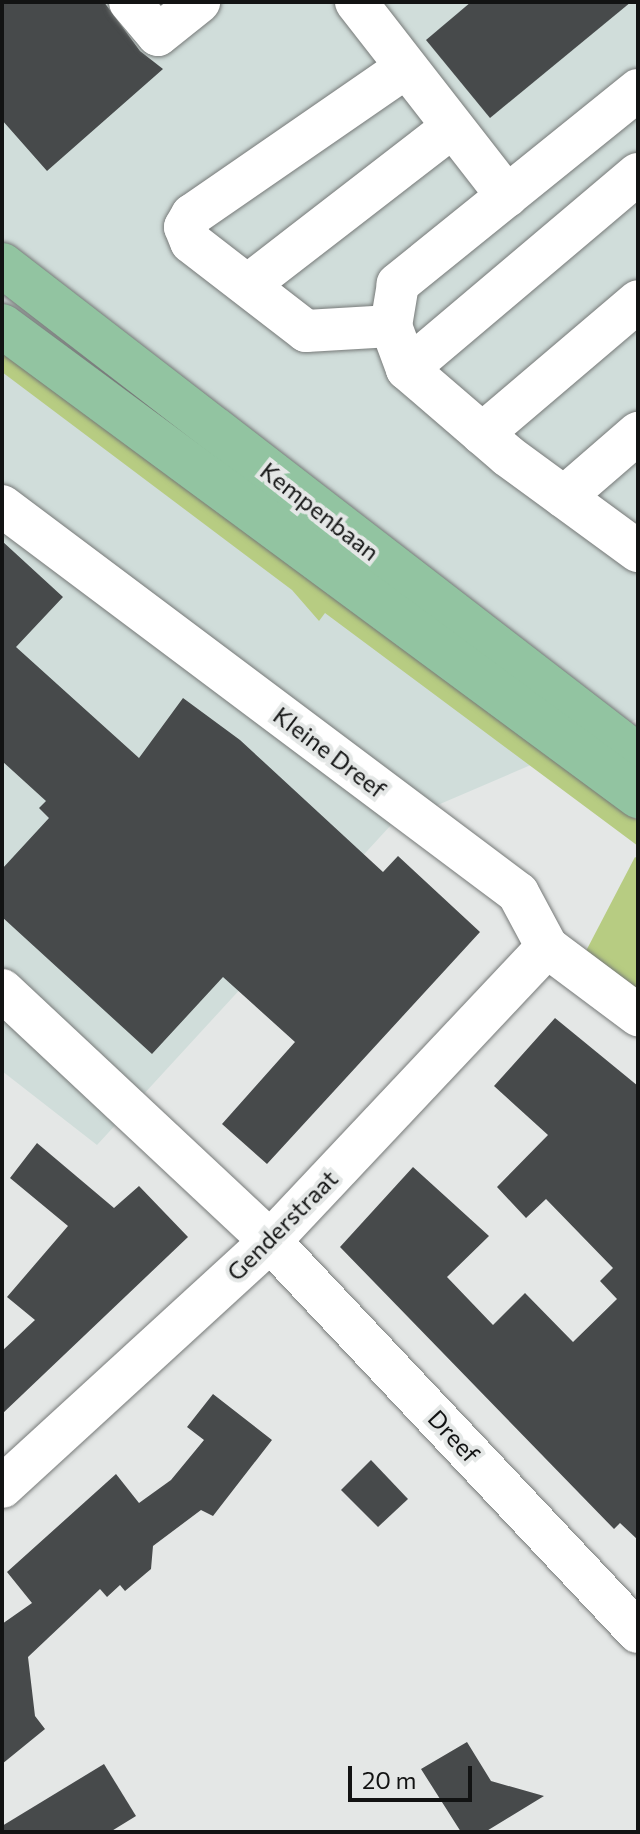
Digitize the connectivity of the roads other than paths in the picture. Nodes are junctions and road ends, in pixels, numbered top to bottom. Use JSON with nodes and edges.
{"nodes":[{"id":1,"x":130,"y":2,"type":"edge"},
{"id":2,"x":199,"y":2,"type":"edge"},
{"id":3,"x":356,"y":2,"type":"edge"},
{"id":4,"x":404,"y":69,"type":"junction"},
{"id":5,"x":638,"y":90,"type":"edge"},
{"id":6,"x":451,"y":128,"type":"junction"},
{"id":7,"x":638,"y":174,"type":"edge"},
{"id":8,"x":507,"y":196,"type":"junction"},
{"id":9,"x":2,"y":265,"type":"edge"},
{"id":10,"x":248,"y":285,"type":"junction"},
{"id":11,"x":638,"y":301,"type":"edge"},
{"id":12,"x":2,"y":326,"type":"edge"},
{"id":13,"x":391,"y":326,"type":"junction"},
{"id":14,"x":407,"y":369,"type":"junction"},
{"id":15,"x":638,"y":433,"type":"edge"},
{"id":16,"x":482,"y":434,"type":"junction"},
{"id":17,"x":564,"y":497,"type":"junction"},
{"id":18,"x":2,"y":506,"type":"edge"},
{"id":19,"x":638,"y":551,"type":"edge"},
{"id":20,"x":638,"y":756,"type":"edge"},
{"id":21,"x":638,"y":796,"type":"edge"},
{"id":22,"x":547,"y":947,"type":"junction"},
{"id":23,"x":2,"y":990,"type":"edge"},
{"id":24,"x":638,"y":1015,"type":"edge"},
{"id":25,"x":270,"y":1241,"type":"junction"},
{"id":26,"x":2,"y":1487,"type":"edge"},
{"id":27,"x":638,"y":1632,"type":"edge"}],
"edges":[{"from":1,"to":2,"type":"street"},
{"from":3,"to":4,"type":"street"},
{"from":4,"to":6,"type":"street"},
{"from":4,"to":10,"type":"street"},
{"from":5,"to":8,"type":"street"},
{"from":6,"to":8,"type":"street"},
{"from":6,"to":10,"type":"street"},
{"from":7,"to":14,"type":"street"},
{"from":8,"to":13,"type":"street"},
{"from":9,"to":20,"type":"main road","name":"Kempenbaan"},
{"from":10,"to":13,"type":"street"},
{"from":11,"to":16,"type":"street"},
{"from":12,"to":21,"type":"main road","name":"Kempenbaan"},
{"from":13,"to":14,"type":"street"},
{"from":14,"to":16,"type":"street"},
{"from":15,"to":17,"type":"street"},
{"from":16,"to":17,"type":"street"},
{"from":17,"to":19,"type":"street"},
{"from":18,"to":22,"type":"street","name":"Kleine Dreef"},
{"from":22,"to":24,"type":"street","name":"Kleine Dreef"},
{"from":22,"to":25,"type":"street","name":"Genderstraat"},
{"from":23,"to":25,"type":"street","name":"Dreef"},
{"from":25,"to":26,"type":"street","name":"Genderstraat"},
{"from":25,"to":27,"type":"street","name":"Dreef"}]}
